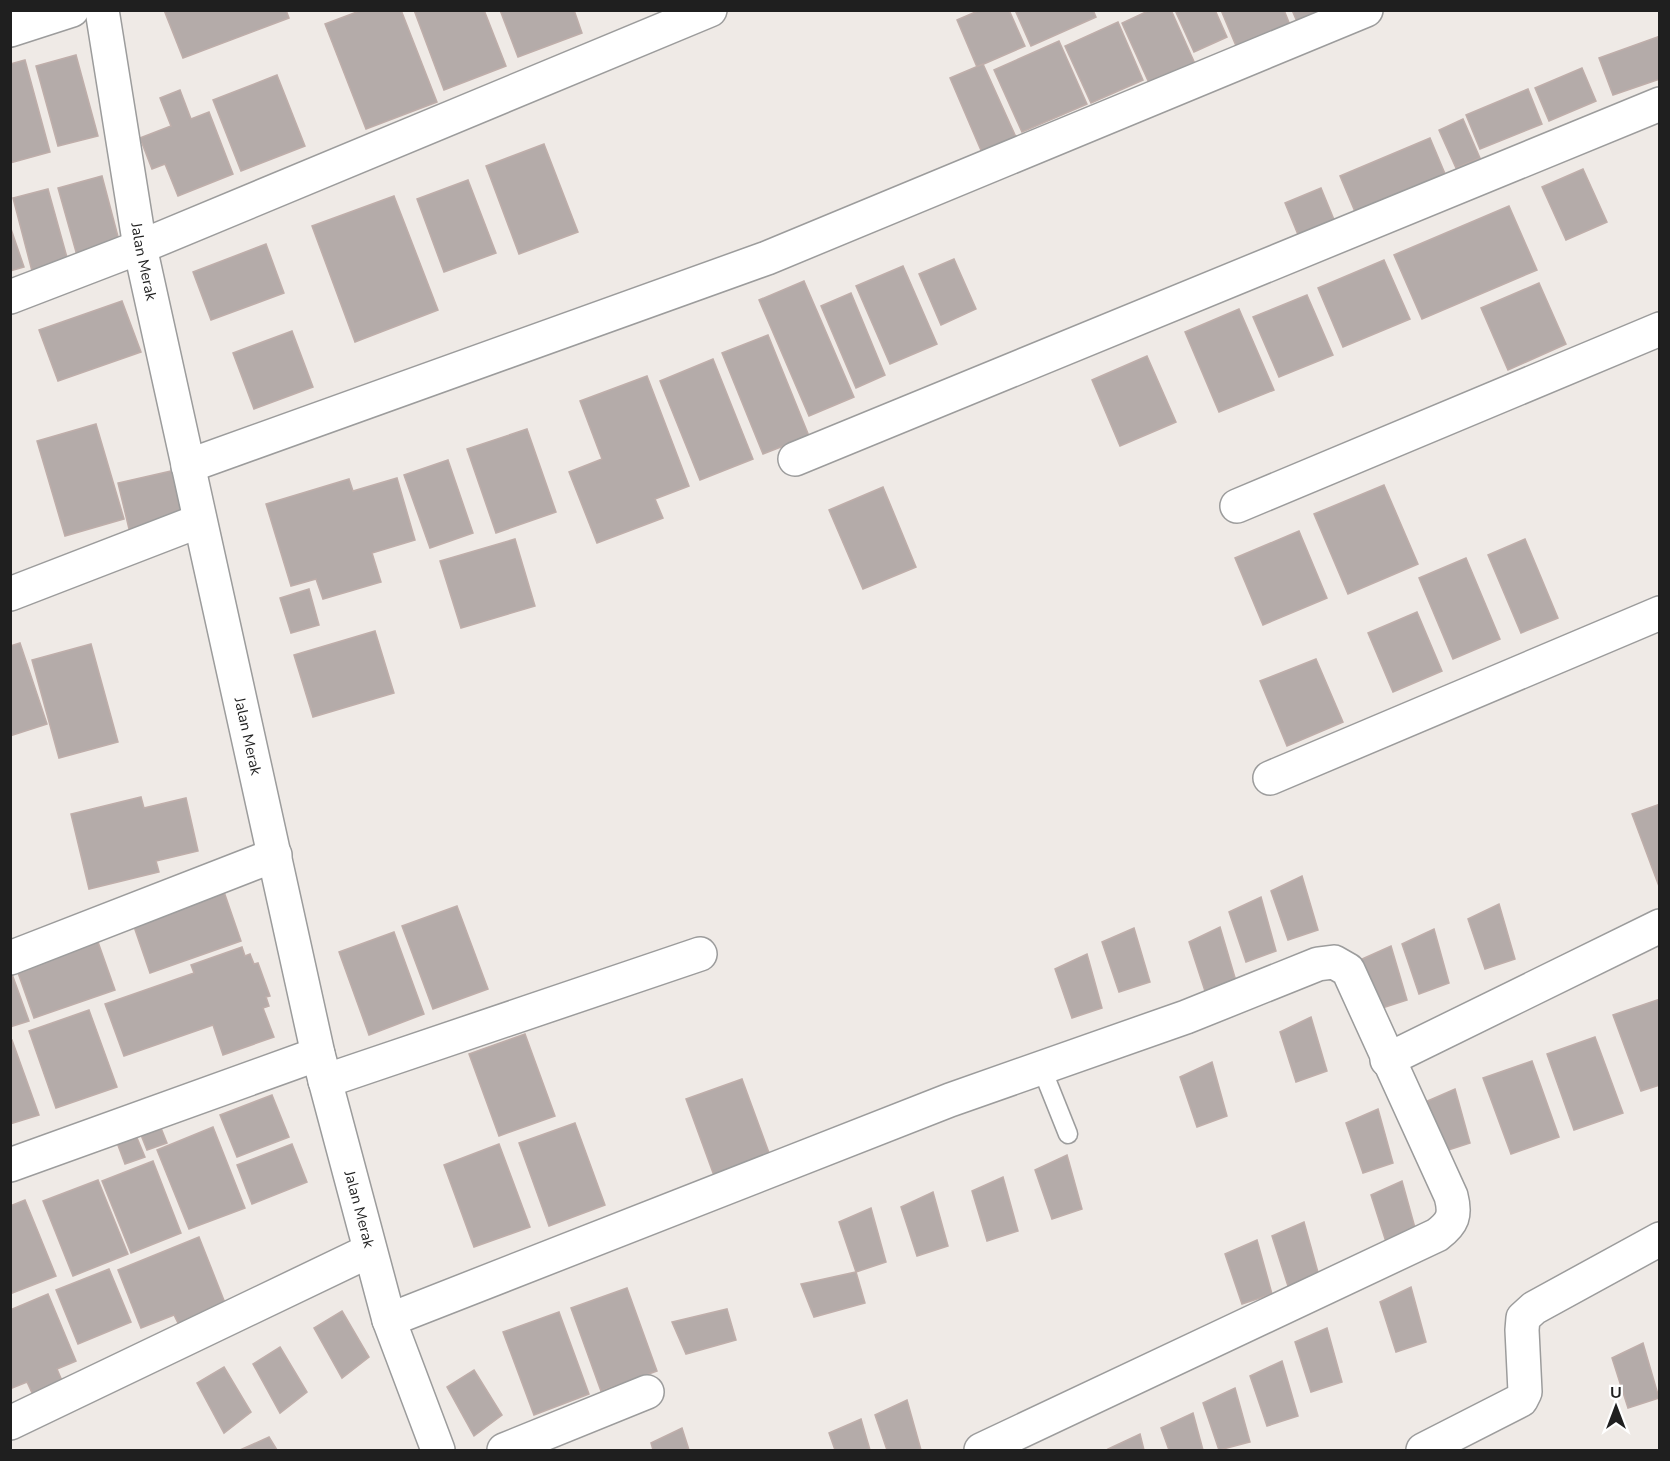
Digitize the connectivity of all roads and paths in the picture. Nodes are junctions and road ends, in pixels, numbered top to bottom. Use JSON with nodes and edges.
{"nodes":[{"id":1,"x":72,"y":10,"type":"edge"},
{"id":2,"x":102,"y":10,"type":"edge"},
{"id":3,"x":710,"y":10,"type":"edge"},
{"id":4,"x":1366,"y":10,"type":"edge"},
{"id":5,"x":10,"y":30,"type":"edge"},
{"id":6,"x":1659,"y":104,"type":"edge"},
{"id":7,"x":140,"y":247,"type":"junction"},
{"id":8,"x":10,"y":297,"type":"edge"},
{"id":9,"x":1659,"y":329,"type":"edge"},
{"id":10,"x":795,"y":459,"type":"dead end"},
{"id":11,"x":189,"y":466,"type":"junction"},
{"id":12,"x":1237,"y":506,"type":"dead end"},
{"id":13,"x":199,"y":521,"type":"junction"},
{"id":14,"x":10,"y":594,"type":"edge"},
{"id":15,"x":1659,"y":613,"type":"edge"},
{"id":16,"x":1270,"y":778,"type":"dead end"},
{"id":17,"x":275,"y":855,"type":"junction"},
{"id":18,"x":1659,"y":926,"type":"edge"},
{"id":19,"x":700,"y":954,"type":"dead end"},
{"id":20,"x":10,"y":958,"type":"edge"},
{"id":21,"x":1387,"y":1060,"type":"junction"},
{"id":22,"x":321,"y":1067,"type":"junction"},
{"id":23,"x":1042,"y":1069,"type":"junction"},
{"id":24,"x":1068,"y":1134,"type":"dead end"},
{"id":25,"x":10,"y":1166,"type":"edge"},
{"id":26,"x":1659,"y":1239,"type":"edge"},
{"id":27,"x":369,"y":1251,"type":"junction"},
{"id":28,"x":389,"y":1320,"type":"junction"},
{"id":29,"x":647,"y":1392,"type":"dead end"},
{"id":30,"x":10,"y":1423,"type":"edge"},
{"id":31,"x":438,"y":1450,"type":"edge"},
{"id":32,"x":504,"y":1450,"type":"edge"},
{"id":33,"x":981,"y":1450,"type":"edge"},
{"id":34,"x":1423,"y":1450,"type":"edge"}],
"edges":[{"from":1,"to":5,"type":"street"},
{"from":2,"to":7,"type":"street","name":"Jalan Merak"},
{"from":3,"to":7,"type":"street"},
{"from":4,"to":11,"type":"street"},
{"from":6,"to":10,"type":"street"},
{"from":7,"to":8,"type":"street"},
{"from":7,"to":11,"type":"street","name":"Jalan Merak"},
{"from":9,"to":12,"type":"street"},
{"from":11,"to":13,"type":"street","name":"Jalan Merak"},
{"from":13,"to":14,"type":"street"},
{"from":13,"to":17,"type":"street","name":"Jalan Merak"},
{"from":15,"to":16,"type":"street"},
{"from":17,"to":20,"type":"street"},
{"from":17,"to":22,"type":"street","name":"Jalan Merak"},
{"from":18,"to":21,"type":"street"},
{"from":19,"to":22,"type":"street"},
{"from":21,"to":23,"type":"street"},
{"from":21,"to":33,"type":"street"},
{"from":22,"to":25,"type":"street"},
{"from":22,"to":27,"type":"street","name":"Jalan Merak"},
{"from":23,"to":24,"type":"lane"},
{"from":23,"to":28,"type":"street"},
{"from":26,"to":34,"type":"street"},
{"from":27,"to":28,"type":"street","name":"Jalan Merak"},
{"from":27,"to":30,"type":"street"},
{"from":28,"to":31,"type":"street","name":"Jalan Merak"},
{"from":29,"to":32,"type":"street"}]}
